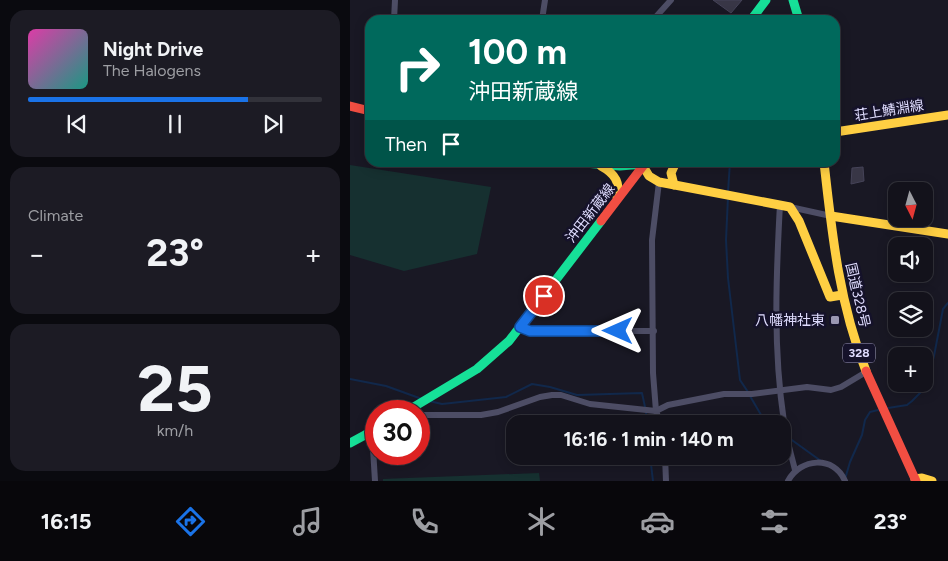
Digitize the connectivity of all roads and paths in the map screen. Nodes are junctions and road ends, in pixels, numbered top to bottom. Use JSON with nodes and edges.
{"nodes":[{"id":1,"x":395,"y":0,"type":"edge"},
{"id":2,"x":545,"y":0,"type":"edge"},
{"id":3,"x":671,"y":0,"type":"edge"},
{"id":4,"x":766,"y":0,"type":"edge"},
{"id":5,"x":793,"y":0,"type":"edge"},
{"id":6,"x":394,"y":15,"type":"edge"},
{"id":7,"x":543,"y":15,"type":"edge"},
{"id":8,"x":658,"y":15,"type":"edge"},
{"id":9,"x":754,"y":15,"type":"edge"},
{"id":10,"x":798,"y":15,"type":"edge"},
{"id":11,"x":350,"y":106,"type":"edge"},
{"id":12,"x":365,"y":110,"type":"edge"},
{"id":13,"x":948,"y":115,"type":"edge"},
{"id":14,"x":840,"y":131,"type":"edge"},
{"id":15,"x":602,"y":167,"type":"edge"},
{"id":16,"x":643,"y":167,"type":"edge"},
{"id":17,"x":646,"y":167,"type":"edge"},
{"id":18,"x":672,"y":167,"type":"edge"},
{"id":19,"x":825,"y":167,"type":"edge"},
{"id":20,"x":659,"y":182,"type":"junction"},
{"id":21,"x":674,"y":185,"type":"junction"},
{"id":22,"x":616,"y":202,"type":"junction"},
{"id":23,"x":780,"y":204,"type":"junction"},
{"id":24,"x":790,"y":207,"type":"junction"},
{"id":25,"x":831,"y":216,"type":"junction"},
{"id":26,"x":948,"y":234,"type":"edge"},
{"id":27,"x":842,"y":295,"type":"junction"},
{"id":28,"x":520,"y":327,"type":"junction"},
{"id":29,"x":654,"y":331,"type":"junction"},
{"id":30,"x":866,"y":372,"type":"junction"},
{"id":31,"x":780,"y":390,"type":"junction"},
{"id":32,"x":428,"y":400,"type":"edge"},
{"id":33,"x":656,"y":411,"type":"junction"},
{"id":34,"x":430,"y":415,"type":"edge"},
{"id":35,"x":658,"y":415,"type":"edge"},
{"id":36,"x":365,"y":435,"type":"edge"},
{"id":37,"x":350,"y":443,"type":"edge"},
{"id":38,"x":375,"y":465,"type":"edge"},
{"id":39,"x":666,"y":465,"type":"edge"},
{"id":40,"x":795,"y":470,"type":"junction"},
{"id":41,"x":915,"y":480,"type":"edge"},
{"id":42,"x":375,"y":481,"type":"edge"},
{"id":43,"x":666,"y":481,"type":"edge"},
{"id":44,"x":788,"y":481,"type":"edge"},
{"id":45,"x":845,"y":481,"type":"edge"},
{"id":46,"x":932,"y":481,"type":"edge"}],
"edges":[{"from":1,"to":6,"type":"street"},
{"from":2,"to":7,"type":"street"},
{"from":3,"to":8,"type":"street"},
{"from":4,"to":9,"type":"main road"},
{"from":5,"to":10,"type":"main road"},
{"from":11,"to":12,"type":"main road"},
{"from":13,"to":14,"type":"main road","name":"荘上鯖淵線"},
{"from":15,"to":22,"type":"main road"},
{"from":16,"to":22,"type":"main road","name":"沖田新蔵線"},
{"from":17,"to":20,"type":"main road"},
{"from":18,"to":21,"type":"main road"},
{"from":19,"to":25,"type":"main road","name":"国道328号","number":"328"},
{"from":20,"to":21,"type":"main road"},
{"from":20,"to":29,"type":"street"},
{"from":21,"to":23,"type":"main road"},
{"from":22,"to":28,"type":"main road","name":"沖田新蔵線"},
{"from":23,"to":24,"type":"main road"},
{"from":23,"to":31,"type":"street"},
{"from":24,"to":25,"type":"street"},
{"from":24,"to":27,"type":"main road"},
{"from":25,"to":26,"type":"main road"},
{"from":25,"to":27,"type":"main road","name":"国道328号","number":"328"},
{"from":27,"to":30,"type":"main road","name":"国道328号","number":"328"},
{"from":28,"to":29,"type":"street"},
{"from":28,"to":32,"type":"main road","name":"沖田新蔵線"},
{"from":29,"to":33,"type":"street"},
{"from":30,"to":31,"type":"street"},
{"from":30,"to":41,"type":"main road","name":"国道328号","number":"328"},
{"from":31,"to":33,"type":"street"},
{"from":31,"to":40,"type":"street"},
{"from":33,"to":34,"type":"street"},
{"from":33,"to":35,"type":"street"},
{"from":36,"to":37,"type":"main road"},
{"from":38,"to":42,"type":"street"},
{"from":39,"to":43,"type":"street"},
{"from":40,"to":44,"type":"street"},
{"from":40,"to":45,"type":"street"},
{"from":41,"to":46,"type":"main road"}]}
